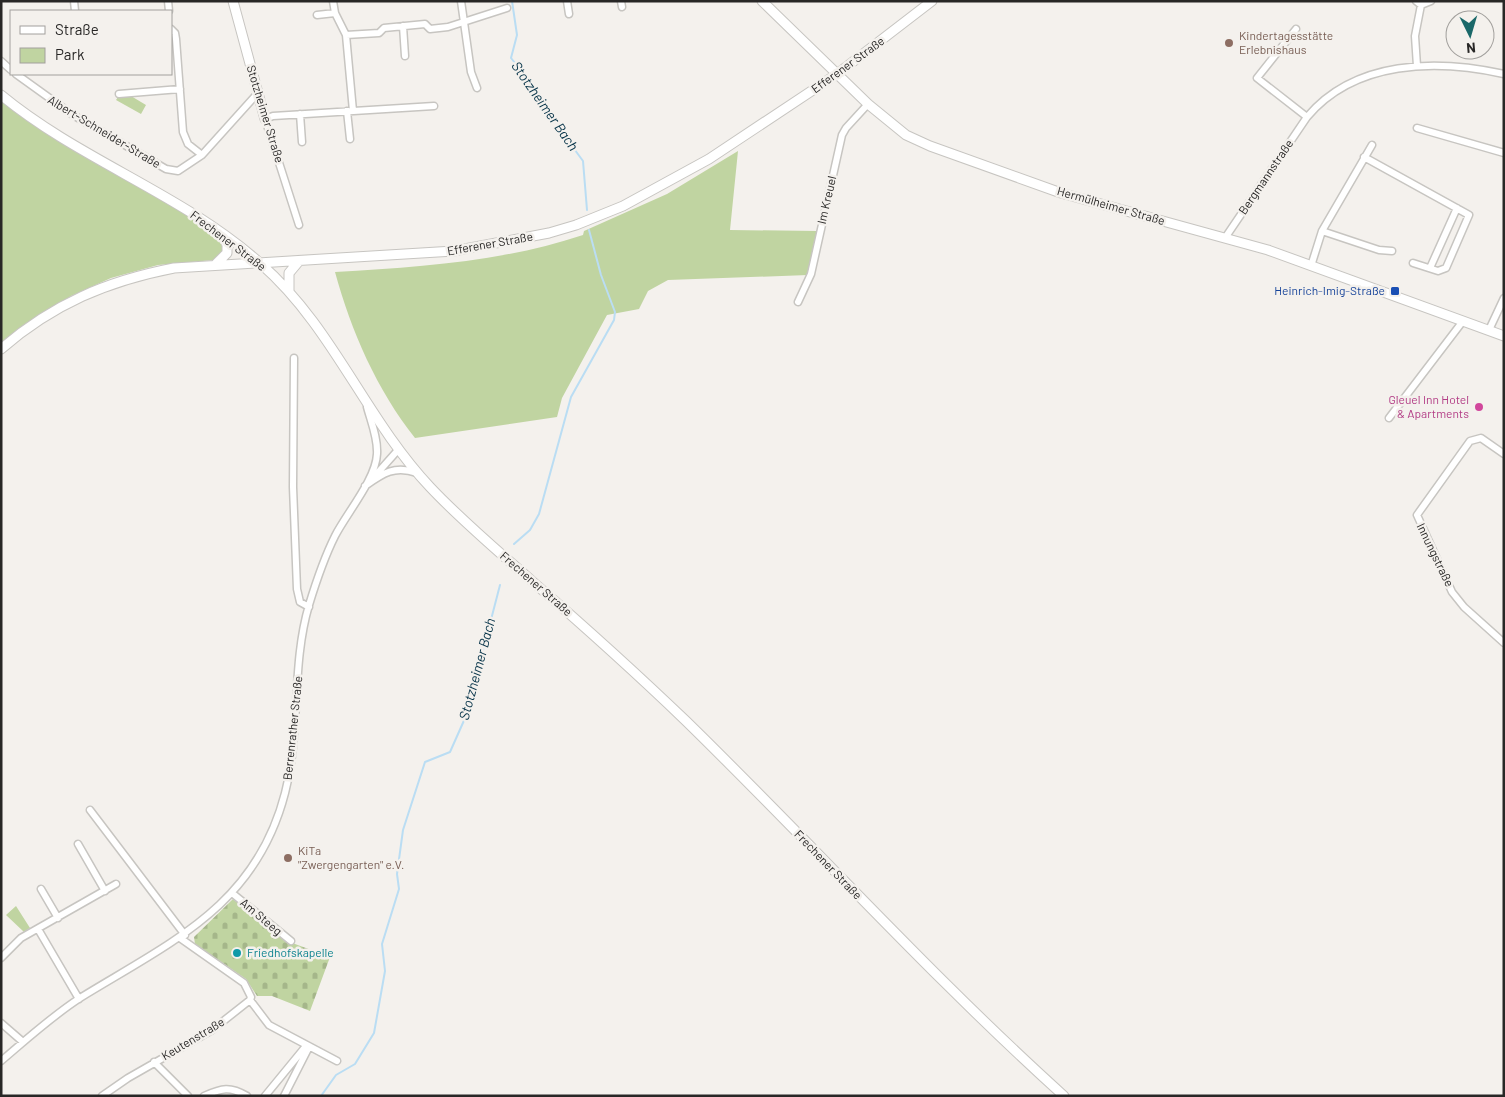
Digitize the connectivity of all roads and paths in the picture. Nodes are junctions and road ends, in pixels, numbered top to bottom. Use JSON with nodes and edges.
{"nodes":[{"id":1,"x":233,"y":1,"type":"edge"},
{"id":2,"x":333,"y":1,"type":"edge"},
{"id":3,"x":461,"y":1,"type":"edge"},
{"id":4,"x":567,"y":1,"type":"edge"},
{"id":5,"x":762,"y":1,"type":"edge"},
{"id":6,"x":932,"y":1,"type":"edge"},
{"id":7,"x":1431,"y":1,"type":"edge"},
{"id":8,"x":1419,"y":3,"type":"edge"},
{"id":9,"x":507,"y":8,"type":"dead end"},
{"id":10,"x":336,"y":13,"type":"junction"},
{"id":11,"x":569,"y":14,"type":"dead end"},
{"id":12,"x":317,"y":15,"type":"dead end"},
{"id":13,"x":463,"y":23,"type":"junction"},
{"id":14,"x":403,"y":26,"type":"junction"},
{"id":15,"x":1296,"y":29,"type":"dead end"},
{"id":16,"x":172,"y":30,"type":"edge"},
{"id":17,"x":346,"y":35,"type":"junction"},
{"id":18,"x":405,"y":56,"type":"dead end"},
{"id":19,"x":1417,"y":66,"type":"junction"},
{"id":20,"x":837,"y":74,"type":"junction"},
{"id":21,"x":1504,"y":74,"type":"edge"},
{"id":22,"x":17,"y":75,"type":"edge"},
{"id":23,"x":477,"y":88,"type":"dead end"},
{"id":24,"x":180,"y":89,"type":"junction"},
{"id":25,"x":119,"y":94,"type":"dead end"},
{"id":26,"x":257,"y":94,"type":"junction"},
{"id":27,"x":1,"y":95,"type":"edge"},
{"id":28,"x":868,"y":104,"type":"junction"},
{"id":29,"x":434,"y":106,"type":"dead end"},
{"id":30,"x":350,"y":111,"type":"junction"},
{"id":31,"x":300,"y":114,"type":"junction"},
{"id":32,"x":1308,"y":117,"type":"junction"},
{"id":33,"x":265,"y":119,"type":"junction"},
{"id":34,"x":1417,"y":128,"type":"dead end"},
{"id":35,"x":350,"y":139,"type":"dead end"},
{"id":36,"x":302,"y":142,"type":"dead end"},
{"id":37,"x":1372,"y":145,"type":"dead end"},
{"id":38,"x":1504,"y":153,"type":"edge"},
{"id":39,"x":202,"y":155,"type":"junction"},
{"id":40,"x":1364,"y":157,"type":"junction"},
{"id":41,"x":1457,"y":208,"type":"junction"},
{"id":42,"x":300,"y":225,"type":"dead end"},
{"id":43,"x":1322,"y":231,"type":"junction"},
{"id":44,"x":222,"y":234,"type":"junction"},
{"id":45,"x":1225,"y":238,"type":"junction"},
{"id":46,"x":1392,"y":252,"type":"dead end"},
{"id":47,"x":299,"y":261,"type":"junction"},
{"id":48,"x":1413,"y":263,"type":"dead end"},
{"id":49,"x":261,"y":264,"type":"junction"},
{"id":50,"x":215,"y":265,"type":"junction"},
{"id":51,"x":1311,"y":266,"type":"junction"},
{"id":52,"x":1430,"y":268,"type":"junction"},
{"id":53,"x":289,"y":291,"type":"junction"},
{"id":54,"x":1504,"y":298,"type":"edge"},
{"id":55,"x":798,"y":302,"type":"dead end"},
{"id":56,"x":1463,"y":321,"type":"junction"},
{"id":57,"x":1489,"y":330,"type":"junction"},
{"id":58,"x":1504,"y":336,"type":"edge"},
{"id":59,"x":1,"y":349,"type":"edge"},
{"id":60,"x":294,"y":358,"type":"dead end"},
{"id":61,"x":366,"y":404,"type":"junction"},
{"id":62,"x":1389,"y":418,"type":"dead end"},
{"id":63,"x":398,"y":450,"type":"junction"},
{"id":64,"x":1504,"y":454,"type":"edge"},
{"id":65,"x":417,"y":473,"type":"junction"},
{"id":66,"x":364,"y":487,"type":"junction"},
{"id":67,"x":309,"y":607,"type":"junction"},
{"id":68,"x":1504,"y":643,"type":"edge"},
{"id":69,"x":90,"y":810,"type":"dead end"},
{"id":70,"x":78,"y":844,"type":"dead end"},
{"id":71,"x":116,"y":884,"type":"dead end"},
{"id":72,"x":41,"y":889,"type":"dead end"},
{"id":73,"x":105,"y":890,"type":"junction"},
{"id":74,"x":232,"y":892,"type":"junction"},
{"id":75,"x":58,"y":918,"type":"junction"},
{"id":76,"x":38,"y":929,"type":"junction"},
{"id":77,"x":183,"y":936,"type":"junction"},
{"id":78,"x":290,"y":941,"type":"dead end"},
{"id":79,"x":1,"y":958,"type":"edge"},
{"id":80,"x":79,"y":999,"type":"junction"},
{"id":81,"x":250,"y":1000,"type":"junction"},
{"id":82,"x":1,"y":1023,"type":"edge"},
{"id":83,"x":24,"y":1042,"type":"junction"},
{"id":84,"x":308,"y":1046,"type":"junction"},
{"id":85,"x":1,"y":1061,"type":"edge"},
{"id":86,"x":337,"y":1061,"type":"dead end"},
{"id":87,"x":154,"y":1062,"type":"junction"},
{"id":88,"x":102,"y":1096,"type":"edge"},
{"id":89,"x":188,"y":1096,"type":"edge"},
{"id":90,"x":204,"y":1096,"type":"edge"},
{"id":91,"x":247,"y":1096,"type":"edge"},
{"id":92,"x":265,"y":1096,"type":"edge"},
{"id":93,"x":284,"y":1096,"type":"edge"},
{"id":94,"x":1064,"y":1096,"type":"edge"}],
"edges":[{"from":1,"to":26,"type":"main road","name":"Stotzheimer Straße"},
{"from":2,"to":10,"type":"street"},
{"from":3,"to":13,"type":"street"},
{"from":4,"to":11,"type":"street"},
{"from":5,"to":20,"type":"main road","name":"Hermülheimer Straße"},
{"from":6,"to":20,"type":"main road","name":"Efferener Straße"},
{"from":7,"to":8,"type":"street"},
{"from":8,"to":19,"type":"street"},
{"from":9,"to":13,"type":"street"},
{"from":10,"to":12,"type":"street"},
{"from":10,"to":17,"type":"street"},
{"from":13,"to":14,"type":"street"},
{"from":13,"to":23,"type":"street"},
{"from":14,"to":17,"type":"street"},
{"from":14,"to":18,"type":"street"},
{"from":15,"to":32,"type":"street"},
{"from":16,"to":24,"type":"street"},
{"from":17,"to":30,"type":"street"},
{"from":19,"to":21,"type":"street","name":"Bergmannstraße"},
{"from":19,"to":32,"type":"street","name":"Bergmannstraße"},
{"from":20,"to":28,"type":"main road","name":"Hermülheimer Straße"},
{"from":20,"to":47,"type":"main road","name":"Efferener Straße"},
{"from":22,"to":39,"type":"street","name":"Albert-Schneider-Straße"},
{"from":24,"to":25,"type":"street"},
{"from":24,"to":39,"type":"street"},
{"from":26,"to":33,"type":"main road","name":"Stotzheimer Straße"},
{"from":26,"to":39,"type":"street","name":"Albert-Schneider-Straße"},
{"from":27,"to":44,"type":"main road","name":"Frechener Straße"},
{"from":28,"to":45,"type":"main road","name":"Hermülheimer Straße"},
{"from":28,"to":55,"type":"street","name":"Im Kreuel"},
{"from":29,"to":30,"type":"street"},
{"from":30,"to":31,"type":"street"},
{"from":30,"to":35,"type":"street"},
{"from":31,"to":33,"type":"street"},
{"from":31,"to":36,"type":"street"},
{"from":32,"to":45,"type":"street","name":"Bergmannstraße"},
{"from":33,"to":42,"type":"street","name":"Stotzheimer Straße"},
{"from":34,"to":38,"type":"street"},
{"from":37,"to":40,"type":"street"},
{"from":40,"to":41,"type":"street"},
{"from":40,"to":43,"type":"street"},
{"from":41,"to":52,"type":"street"},
{"from":41,"to":52,"type":"street"},
{"from":43,"to":46,"type":"street"},
{"from":43,"to":51,"type":"street"},
{"from":44,"to":49,"type":"main road","name":"Frechener Straße"},
{"from":44,"to":50,"type":"main road"},
{"from":45,"to":51,"type":"main road","name":"Hermülheimer Straße"},
{"from":47,"to":49,"type":"main road","name":"Efferener Straße"},
{"from":47,"to":53,"type":"main road"},
{"from":48,"to":52,"type":"street"},
{"from":49,"to":50,"type":"main road","name":"Efferener Straße"},
{"from":49,"to":53,"type":"main road","name":"Frechener Straße"},
{"from":50,"to":59,"type":"main road","name":"Efferener Straße"},
{"from":51,"to":56,"type":"main road","name":"Hermülheimer Straße"},
{"from":53,"to":61,"type":"main road","name":"Frechener Straße"},
{"from":54,"to":57,"type":"street"},
{"from":56,"to":57,"type":"main road","name":"Hermülheimer Straße"},
{"from":56,"to":62,"type":"street"},
{"from":57,"to":58,"type":"main road","name":"Hermülheimer Straße"},
{"from":60,"to":67,"type":"street"},
{"from":61,"to":63,"type":"main road","name":"Frechener Straße"},
{"from":61,"to":66,"type":"street","name":"Berrenrather Straße"},
{"from":63,"to":65,"type":"main road","name":"Frechener Straße"},
{"from":63,"to":66,"type":"street","name":"Berrenrather Straße"},
{"from":64,"to":68,"type":"street","name":"Innungstraße"},
{"from":65,"to":66,"type":"street","name":"Berrenrather Straße"},
{"from":65,"to":94,"type":"main road","name":"Frechener Straße"},
{"from":66,"to":67,"type":"street","name":"Berrenrather Straße"},
{"from":67,"to":74,"type":"street","name":"Berrenrather Straße"},
{"from":69,"to":77,"type":"street"},
{"from":70,"to":73,"type":"street"},
{"from":71,"to":73,"type":"street"},
{"from":72,"to":75,"type":"street"},
{"from":73,"to":75,"type":"street"},
{"from":74,"to":77,"type":"street","name":"Berrenrather Straße"},
{"from":74,"to":78,"type":"street","name":"Am Steeg"},
{"from":75,"to":76,"type":"street"},
{"from":76,"to":79,"type":"street"},
{"from":76,"to":80,"type":"street"},
{"from":77,"to":80,"type":"street","name":"Berrenrather Straße"},
{"from":77,"to":81,"type":"street"},
{"from":80,"to":83,"type":"street","name":"Berrenrather Straße"},
{"from":81,"to":84,"type":"street"},
{"from":81,"to":87,"type":"street","name":"Keutenstraße"},
{"from":82,"to":83,"type":"street"},
{"from":83,"to":85,"type":"street","name":"Berrenrather Straße"},
{"from":84,"to":86,"type":"street"},
{"from":84,"to":92,"type":"street"},
{"from":84,"to":93,"type":"street"},
{"from":87,"to":88,"type":"street","name":"Keutenstraße"},
{"from":87,"to":89,"type":"street"},
{"from":90,"to":91,"type":"street"}]}
